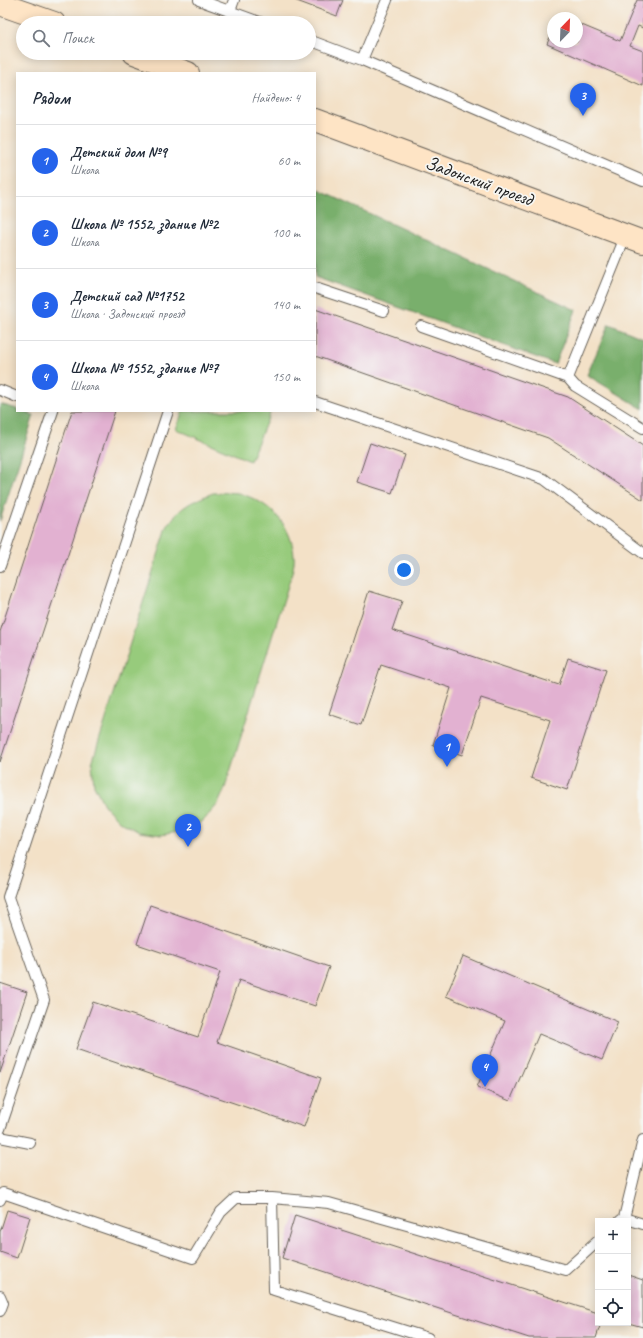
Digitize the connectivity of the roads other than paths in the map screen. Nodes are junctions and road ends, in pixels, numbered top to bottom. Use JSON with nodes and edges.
{"nodes":[{"id":1,"x":199,"y":0,"type":"edge"},
{"id":2,"x":234,"y":0,"type":"edge"},
{"id":3,"x":387,"y":0,"type":"edge"},
{"id":4,"x":0,"y":4,"type":"edge"},
{"id":5,"x":230,"y":11,"type":"junction"},
{"id":6,"x":34,"y":16,"type":"edge"},
{"id":7,"x":243,"y":16,"type":"edge"},
{"id":8,"x":316,"y":43,"type":"edge"},
{"id":9,"x":153,"y":60,"type":"edge"},
{"id":10,"x":362,"y":60,"type":"junction"},
{"id":11,"x":185,"y":72,"type":"edge"},
{"id":12,"x":316,"y":120,"type":"edge"},
{"id":13,"x":643,"y":181,"type":"edge"},
{"id":14,"x":634,"y":239,"type":"edge"},
{"id":15,"x":316,"y":288,"type":"edge"},
{"id":16,"x":384,"y":311,"type":"dead end"},
{"id":17,"x":421,"y":326,"type":"dead end"},
{"id":18,"x":568,"y":378,"type":"junction"},
{"id":19,"x":0,"y":390,"type":"edge"},
{"id":20,"x":16,"y":396,"type":"edge"},
{"id":21,"x":316,"y":402,"type":"edge"},
{"id":22,"x":53,"y":412,"type":"edge"},
{"id":23,"x":168,"y":412,"type":"edge"},
{"id":24,"x":643,"y":428,"type":"edge"},
{"id":25,"x":643,"y":553,"type":"edge"},
{"id":26,"x":0,"y":566,"type":"edge"},
{"id":27,"x":0,"y":1129,"type":"edge"},
{"id":28,"x":0,"y":1137,"type":"edge"},
{"id":29,"x":643,"y":1140,"type":"edge"},
{"id":30,"x":30,"y":1143,"type":"dead end"},
{"id":31,"x":272,"y":1198,"type":"junction"},
{"id":32,"x":0,"y":1200,"type":"edge"},
{"id":33,"x":623,"y":1218,"type":"edge"},
{"id":34,"x":631,"y":1222,"type":"edge"},
{"id":35,"x":643,"y":1224,"type":"edge"},
{"id":36,"x":595,"y":1244,"type":"edge"},
{"id":37,"x":0,"y":1296,"type":"edge"},
{"id":38,"x":0,"y":1311,"type":"edge"},
{"id":39,"x":428,"y":1338,"type":"edge"}],
"edges":[{"from":1,"to":5,"type":"lane"},
{"from":2,"to":5,"type":"lane"},
{"from":3,"to":10,"type":"lane"},
{"from":4,"to":6,"type":"street"},
{"from":5,"to":7,"type":"lane"},
{"from":8,"to":10,"type":"lane"},
{"from":9,"to":11,"type":"street"},
{"from":10,"to":13,"type":"lane"},
{"from":12,"to":14,"type":"street","name":"Задонский проезд"},
{"from":14,"to":18,"type":"lane"},
{"from":15,"to":16,"type":"lane"},
{"from":17,"to":18,"type":"lane"},
{"from":18,"to":24,"type":"lane"},
{"from":19,"to":20,"type":"lane"},
{"from":21,"to":25,"type":"lane"},
{"from":22,"to":26,"type":"lane"},
{"from":23,"to":27,"type":"lane"},
{"from":28,"to":30,"type":"lane"},
{"from":29,"to":33,"type":"lane"},
{"from":31,"to":32,"type":"lane"},
{"from":31,"to":36,"type":"lane"},
{"from":31,"to":39,"type":"lane"},
{"from":34,"to":35,"type":"lane"},
{"from":37,"to":38,"type":"lane"}]}
